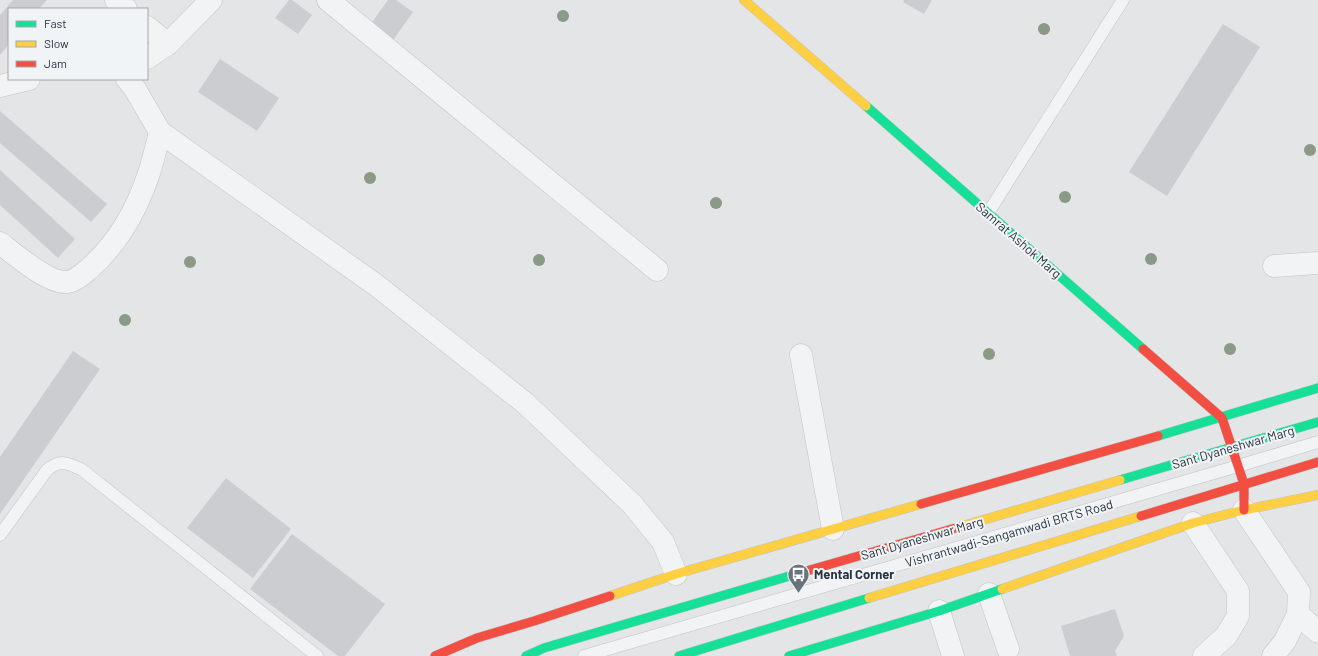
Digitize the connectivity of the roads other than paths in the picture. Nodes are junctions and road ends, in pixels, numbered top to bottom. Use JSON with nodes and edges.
{"nodes":[{"id":1,"x":116,"y":0,"type":"edge"},
{"id":2,"x":212,"y":0,"type":"edge"},
{"id":3,"x":328,"y":0,"type":"edge"},
{"id":4,"x":744,"y":0,"type":"edge"},
{"id":5,"x":1123,"y":0,"type":"edge"},
{"id":6,"x":125,"y":8,"type":"edge"},
{"id":7,"x":148,"y":28,"type":"edge"},
{"id":8,"x":168,"y":44,"type":"junction"},
{"id":9,"x":148,"y":57,"type":"edge"},
{"id":10,"x":25,"y":80,"type":"edge"},
{"id":11,"x":128,"y":80,"type":"edge"},
{"id":12,"x":0,"y":86,"type":"edge"},
{"id":13,"x":160,"y":132,"type":"junction"},
{"id":14,"x":988,"y":213,"type":"junction"},
{"id":15,"x":0,"y":243,"type":"edge"},
{"id":16,"x":1318,"y":263,"type":"edge"},
{"id":17,"x":1274,"y":266,"type":"dead end"},
{"id":18,"x":657,"y":270,"type":"dead end"},
{"id":19,"x":801,"y":355,"type":"dead end"},
{"id":20,"x":1318,"y":388,"type":"edge"},
{"id":21,"x":1222,"y":418,"type":"junction"},
{"id":22,"x":1318,"y":422,"type":"edge"},
{"id":23,"x":1318,"y":442,"type":"edge"},
{"id":24,"x":1232,"y":448,"type":"junction"},
{"id":25,"x":1318,"y":462,"type":"edge"},
{"id":26,"x":1238,"y":466,"type":"junction"},
{"id":27,"x":1244,"y":484,"type":"junction"},
{"id":28,"x":1318,"y":495,"type":"edge"},
{"id":29,"x":1244,"y":510,"type":"junction"},
{"id":30,"x":1194,"y":523,"type":"junction"},
{"id":31,"x":832,"y":529,"type":"junction"},
{"id":32,"x":0,"y":535,"type":"edge"},
{"id":33,"x":676,"y":574,"type":"junction"},
{"id":34,"x":989,"y":594,"type":"junction"},
{"id":35,"x":939,"y":611,"type":"junction"},
{"id":36,"x":1298,"y":614,"type":"junction"},
{"id":37,"x":1318,"y":632,"type":"edge"},
{"id":38,"x":1008,"y":648,"type":"dead end"},
{"id":39,"x":545,"y":649,"type":"edge"},
{"id":40,"x":317,"y":656,"type":"edge"},
{"id":41,"x":435,"y":656,"type":"edge"},
{"id":42,"x":526,"y":656,"type":"edge"},
{"id":43,"x":584,"y":656,"type":"edge"},
{"id":44,"x":679,"y":656,"type":"edge"},
{"id":45,"x":789,"y":656,"type":"edge"},
{"id":46,"x":953,"y":656,"type":"edge"},
{"id":47,"x":1204,"y":656,"type":"edge"},
{"id":48,"x":1273,"y":656,"type":"edge"}],
"edges":[{"from":1,"to":6,"type":"street"},
{"from":2,"to":8,"type":"street"},
{"from":3,"to":18,"type":"street"},
{"from":4,"to":14,"type":"street","name":"Samrat Ashok Marg"},
{"from":5,"to":14,"type":"lane"},
{"from":7,"to":8,"type":"street"},
{"from":8,"to":9,"type":"street"},
{"from":10,"to":12,"type":"street"},
{"from":11,"to":13,"type":"street"},
{"from":13,"to":15,"type":"street"},
{"from":13,"to":33,"type":"street"},
{"from":14,"to":21,"type":"street","name":"Samrat Ashok Marg"},
{"from":16,"to":17,"type":"street"},
{"from":19,"to":31,"type":"street"},
{"from":20,"to":21,"type":"street"},
{"from":21,"to":24,"type":"street"},
{"from":21,"to":31,"type":"street"},
{"from":22,"to":24,"type":"street","name":"Sant Dyaneshwar Marg"},
{"from":23,"to":26,"type":"lane","name":"Vishrantwadi-Sangamwadi BRTS Road"},
{"from":24,"to":26,"type":"street"},
{"from":24,"to":39,"type":"street","name":"Sant Dyaneshwar Marg"},
{"from":25,"to":27,"type":"street"},
{"from":26,"to":27,"type":"street"},
{"from":26,"to":43,"type":"lane","name":"Vishrantwadi-Sangamwadi BRTS Road"},
{"from":27,"to":29,"type":"street"},
{"from":27,"to":44,"type":"street"},
{"from":28,"to":29,"type":"street"},
{"from":29,"to":30,"type":"street"},
{"from":29,"to":36,"type":"street"},
{"from":30,"to":34,"type":"street"},
{"from":30,"to":47,"type":"street"},
{"from":31,"to":33,"type":"street"},
{"from":32,"to":40,"type":"lane"},
{"from":33,"to":41,"type":"street"},
{"from":34,"to":35,"type":"street"},
{"from":34,"to":38,"type":"street"},
{"from":35,"to":45,"type":"street"},
{"from":35,"to":46,"type":"street"},
{"from":36,"to":37,"type":"street"},
{"from":36,"to":48,"type":"street"},
{"from":39,"to":42,"type":"street","name":"Sant Dyaneshwar Marg"}]}
